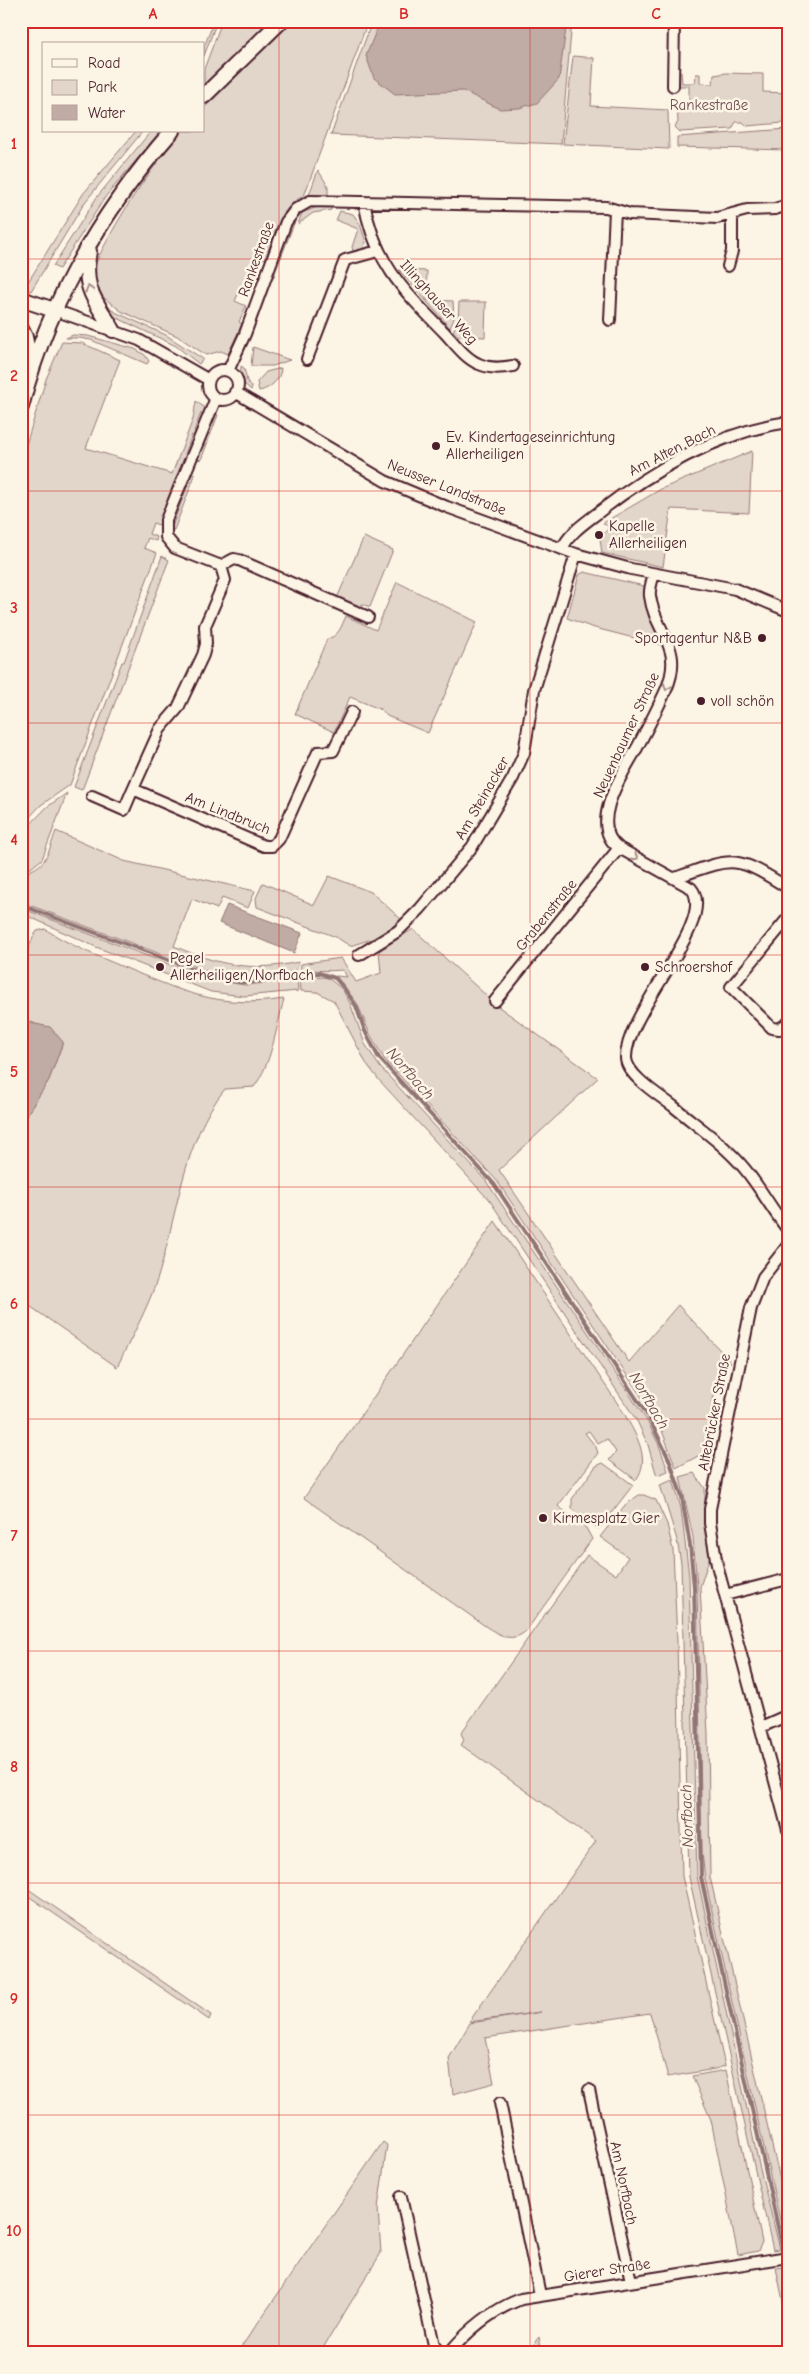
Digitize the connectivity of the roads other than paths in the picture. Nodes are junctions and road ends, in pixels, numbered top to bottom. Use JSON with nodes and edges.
{"nodes":[{"id":1,"x":281,"y":21,"type":"edge"},
{"id":2,"x":674,"y":21,"type":"edge"},
{"id":3,"x":673,"y":86,"type":"dead end"},
{"id":4,"x":205,"y":95,"type":"edge"},
{"id":5,"x":171,"y":132,"type":"edge"},
{"id":6,"x":364,"y":202,"type":"junction"},
{"id":7,"x":788,"y":205,"type":"edge"},
{"id":8,"x":616,"y":210,"type":"junction"},
{"id":9,"x":732,"y":214,"type":"junction"},
{"id":10,"x":92,"y":241,"type":"junction"},
{"id":11,"x":378,"y":251,"type":"junction"},
{"id":12,"x":728,"y":266,"type":"dead end"},
{"id":13,"x":21,"y":299,"type":"edge"},
{"id":14,"x":54,"y":310,"type":"junction"},
{"id":15,"x":610,"y":320,"type":"dead end"},
{"id":16,"x":21,"y":329,"type":"edge"},
{"id":17,"x":113,"y":330,"type":"junction"},
{"id":18,"x":307,"y":359,"type":"dead end"},
{"id":19,"x":513,"y":366,"type":"dead end"},
{"id":20,"x":32,"y":369,"type":"junction"},
{"id":21,"x":228,"y":371,"type":"junction"},
{"id":22,"x":209,"y":380,"type":"junction"},
{"id":23,"x":235,"y":392,"type":"junction"},
{"id":24,"x":216,"y":398,"type":"junction"},
{"id":25,"x":21,"y":407,"type":"edge"},
{"id":26,"x":788,"y":422,"type":"edge"},
{"id":27,"x":562,"y":549,"type":"junction"},
{"id":28,"x":576,"y":554,"type":"junction"},
{"id":29,"x":221,"y":566,"type":"junction"},
{"id":30,"x":654,"y":574,"type":"junction"},
{"id":31,"x":788,"y":611,"type":"edge"},
{"id":32,"x":368,"y":617,"type":"dead end"},
{"id":33,"x":352,"y":712,"type":"dead end"},
{"id":34,"x":133,"y":789,"type":"junction"},
{"id":35,"x":92,"y":796,"type":"dead end"},
{"id":36,"x":619,"y":848,"type":"junction"},
{"id":37,"x":676,"y":878,"type":"junction"},
{"id":38,"x":788,"y":888,"type":"edge"},
{"id":39,"x":788,"y":918,"type":"edge"},
{"id":40,"x":359,"y":954,"type":"dead end"},
{"id":41,"x":495,"y":1001,"type":"dead end"},
{"id":42,"x":788,"y":1023,"type":"edge"},
{"id":43,"x":788,"y":1230,"type":"edge"},
{"id":44,"x":788,"y":1245,"type":"edge"},
{"id":45,"x":788,"y":1579,"type":"edge"},
{"id":46,"x":725,"y":1595,"type":"junction"},
{"id":47,"x":788,"y":1714,"type":"edge"},
{"id":48,"x":761,"y":1727,"type":"junction"},
{"id":49,"x":788,"y":1830,"type":"edge"},
{"id":50,"x":589,"y":2090,"type":"dead end"},
{"id":51,"x":500,"y":2103,"type":"dead end"},
{"id":52,"x":401,"y":2197,"type":"dead end"},
{"id":53,"x":788,"y":2257,"type":"edge"},
{"id":54,"x":631,"y":2281,"type":"junction"},
{"id":55,"x":540,"y":2295,"type":"junction"},
{"id":56,"x":439,"y":2353,"type":"edge"},
{"id":57,"x":449,"y":2353,"type":"edge"}],
"edges":[{"from":1,"to":4,"type":"main road"},
{"from":2,"to":3,"type":"street"},
{"from":5,"to":10,"type":"main road"},
{"from":6,"to":8,"type":"street","name":"Rankestraße"},
{"from":6,"to":11,"type":"street","name":"Illinghauser Weg"},
{"from":6,"to":21,"type":"street","name":"Rankestraße"},
{"from":7,"to":9,"type":"street","name":"Rankestraße"},
{"from":8,"to":9,"type":"street","name":"Rankestraße"},
{"from":8,"to":15,"type":"street"},
{"from":9,"to":12,"type":"street"},
{"from":10,"to":14,"type":"main road"},
{"from":17,"to":10,"type":"main road","one_way":true},
{"from":11,"to":18,"type":"street"},
{"from":11,"to":19,"type":"street","name":"Illinghauser Weg"},
{"from":13,"to":14,"type":"main road"},
{"from":14,"to":17,"type":"street"},
{"from":14,"to":20,"type":"main road"},
{"from":16,"to":20,"type":"main road"},
{"from":17,"to":22,"type":"street"},
{"from":20,"to":25,"type":"main road"},
{"from":21,"to":22,"type":"street"},
{"from":21,"to":23,"type":"street"},
{"from":22,"to":24,"type":"street"},
{"from":23,"to":24,"type":"street"},
{"from":23,"to":27,"type":"street","name":"Neusser Landstraße"},
{"from":24,"to":29,"type":"street"},
{"from":26,"to":27,"type":"street","name":"Am Alten Bach"},
{"from":27,"to":28,"type":"street","name":"Neusser Landstraße"},
{"from":28,"to":30,"type":"street","name":"Neusser Landstraße"},
{"from":28,"to":40,"type":"street","name":"Am Steinacker"},
{"from":29,"to":32,"type":"street"},
{"from":29,"to":34,"type":"street"},
{"from":30,"to":31,"type":"street","name":"Neusser Landstraße"},
{"from":30,"to":36,"type":"street","name":"Neuenbaumer Straße","one_way":true},
{"from":33,"to":34,"type":"street","name":"Am Lindbruch"},
{"from":34,"to":35,"type":"street"},
{"from":36,"to":37,"type":"street","one_way":true},
{"from":36,"to":41,"type":"street","name":"Grabenstraße"},
{"from":37,"to":38,"type":"street"},
{"from":37,"to":43,"type":"street"},
{"from":39,"to":42,"type":"street"},
{"from":44,"to":46,"type":"street","name":"Altebrücker Straße"},
{"from":45,"to":46,"type":"street"},
{"from":46,"to":48,"type":"street","name":"Altebrücker Straße"},
{"from":47,"to":48,"type":"street"},
{"from":48,"to":49,"type":"street","name":"Altebrücker Straße"},
{"from":50,"to":54,"type":"street","name":"Am Norfbach"},
{"from":51,"to":55,"type":"street"},
{"from":52,"to":56,"type":"street"},
{"from":53,"to":54,"type":"street","name":"Gierer Straße"},
{"from":54,"to":55,"type":"street","name":"Gierer Straße"},
{"from":55,"to":57,"type":"street","name":"Gierer Straße"}]}
